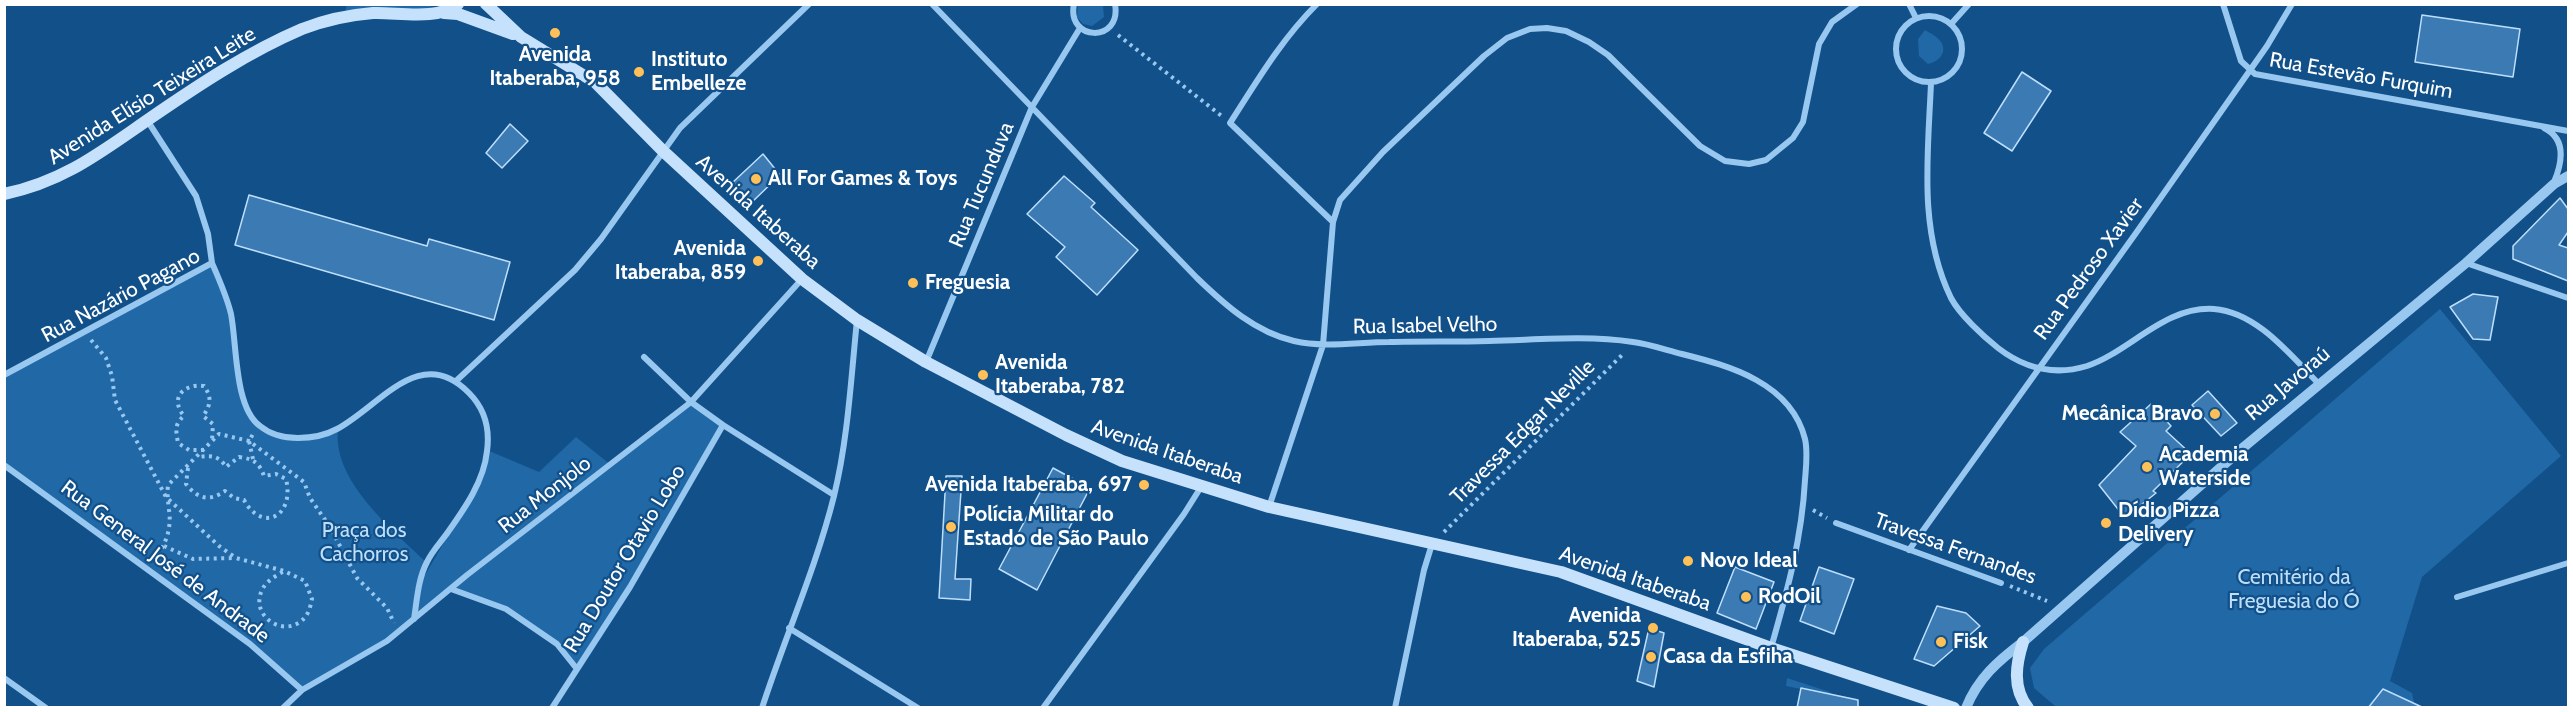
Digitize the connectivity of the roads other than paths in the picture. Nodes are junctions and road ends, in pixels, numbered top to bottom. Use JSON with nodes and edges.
{"nodes":[{"id":1,"x":458,"y":4,"type":"edge"},
{"id":2,"x":486,"y":4,"type":"edge"},
{"id":3,"x":808,"y":4,"type":"edge"},
{"id":4,"x":932,"y":4,"type":"edge"},
{"id":5,"x":1074,"y":4,"type":"edge"},
{"id":6,"x":1115,"y":4,"type":"edge"},
{"id":7,"x":1317,"y":4,"type":"edge"},
{"id":8,"x":1857,"y":4,"type":"edge"},
{"id":9,"x":1909,"y":4,"type":"edge"},
{"id":10,"x":1969,"y":4,"type":"edge"},
{"id":11,"x":2223,"y":4,"type":"edge"},
{"id":12,"x":2292,"y":4,"type":"edge"},
{"id":13,"x":440,"y":13,"type":"junction"},
{"id":14,"x":1917,"y":18,"type":"junction"},
{"id":15,"x":1951,"y":24,"type":"junction"},
{"id":16,"x":1080,"y":28,"type":"junction"},
{"id":17,"x":521,"y":37,"type":"junction"},
{"id":18,"x":2249,"y":70,"type":"junction"},
{"id":19,"x":1931,"y":83,"type":"junction"},
{"id":20,"x":1032,"y":107,"type":"junction"},
{"id":21,"x":147,"y":120,"type":"junction"},
{"id":22,"x":2538,"y":125,"type":"junction"},
{"id":23,"x":2568,"y":131,"type":"edge"},
{"id":24,"x":663,"y":151,"type":"junction"},
{"id":25,"x":2568,"y":176,"type":"edge"},
{"id":26,"x":2554,"y":184,"type":"junction"},
{"id":27,"x":4,"y":194,"type":"edge"},
{"id":28,"x":1333,"y":222,"type":"junction"},
{"id":29,"x":213,"y":263,"type":"junction"},
{"id":30,"x":2466,"y":263,"type":"junction"},
{"id":31,"x":802,"y":279,"type":"junction"},
{"id":32,"x":2568,"y":298,"type":"edge"},
{"id":33,"x":857,"y":320,"type":"junction"},
{"id":34,"x":1323,"y":345,"type":"junction"},
{"id":35,"x":644,"y":357,"type":"dead end"},
{"id":36,"x":926,"y":362,"type":"junction"},
{"id":37,"x":2037,"y":369,"type":"junction"},
{"id":38,"x":4,"y":375,"type":"edge"},
{"id":39,"x":456,"y":381,"type":"junction"},
{"id":40,"x":2319,"y":384,"type":"junction"},
{"id":41,"x":692,"y":402,"type":"junction"},
{"id":42,"x":723,"y":425,"type":"junction"},
{"id":43,"x":4,"y":465,"type":"edge"},
{"id":44,"x":1201,"y":487,"type":"junction"},
{"id":45,"x":834,"y":495,"type":"junction"},
{"id":46,"x":1269,"y":507,"type":"junction"},
{"id":47,"x":1836,"y":523,"type":"road end"},
{"id":48,"x":1432,"y":544,"type":"junction"},
{"id":49,"x":1909,"y":550,"type":"junction"},
{"id":50,"x":2568,"y":563,"type":"edge"},
{"id":51,"x":2001,"y":583,"type":"road end"},
{"id":52,"x":451,"y":589,"type":"junction"},
{"id":53,"x":2457,"y":597,"type":"dead end"},
{"id":54,"x":414,"y":619,"type":"junction"},
{"id":55,"x":789,"y":628,"type":"junction"},
{"id":56,"x":2023,"y":642,"type":"junction"},
{"id":57,"x":1771,"y":648,"type":"junction"},
{"id":58,"x":577,"y":669,"type":"junction"},
{"id":59,"x":4,"y":678,"type":"edge"},
{"id":60,"x":302,"y":690,"type":"junction"},
{"id":61,"x":46,"y":708,"type":"edge"},
{"id":62,"x":283,"y":708,"type":"edge"},
{"id":63,"x":552,"y":708,"type":"edge"},
{"id":64,"x":762,"y":708,"type":"edge"},
{"id":65,"x":918,"y":708,"type":"edge"},
{"id":66,"x":1043,"y":708,"type":"edge"},
{"id":67,"x":1395,"y":708,"type":"edge"},
{"id":68,"x":1954,"y":708,"type":"edge"},
{"id":69,"x":1966,"y":708,"type":"edge"},
{"id":70,"x":2028,"y":708,"type":"edge"}],
"edges":[{"from":1,"to":13,"type":"main road","name":"Avenida Elísio Teixeira Leite"},
{"from":2,"to":17,"type":"main road","name":"Avenida Itaberaba"},
{"from":3,"to":24,"type":"street"},
{"from":4,"to":20,"type":"street","name":"Rua Isabel Velho"},
{"from":5,"to":16,"type":"street"},
{"from":6,"to":16,"type":"street"},
{"from":7,"to":28,"type":"street"},
{"from":8,"to":28,"type":"street"},
{"from":9,"to":14,"type":"street"},
{"from":10,"to":15,"type":"street"},
{"from":11,"to":18,"type":"street","name":"Rua Estevão Furquim"},
{"from":12,"to":18,"type":"street","name":"Rua Pedroso Xavier"},
{"from":13,"to":17,"type":"main road"},
{"from":13,"to":21,"type":"main road","name":"Avenida Elísio Teixeira Leite"},
{"from":14,"to":15,"type":"street"},
{"from":14,"to":19,"type":"street"},
{"from":15,"to":19,"type":"street"},
{"from":16,"to":20,"type":"street","name":"Rua Tucunduva"},
{"from":17,"to":24,"type":"main road","name":"Avenida Itaberaba"},
{"from":18,"to":22,"type":"street","name":"Rua Estevão Furquim"},
{"from":18,"to":37,"type":"street","name":"Rua Pedroso Xavier"},
{"from":19,"to":37,"type":"street"},
{"from":20,"to":34,"type":"street","name":"Rua Isabel Velho"},
{"from":20,"to":36,"type":"street","name":"Rua Tucunduva"},
{"from":21,"to":27,"type":"main road","name":"Avenida Elísio Teixeira Leite"},
{"from":21,"to":29,"type":"street"},
{"from":22,"to":23,"type":"street","name":"Rua Estevão Furquim"},
{"from":22,"to":26,"type":"street"},
{"from":24,"to":31,"type":"main road","name":"Avenida Itaberaba"},
{"from":24,"to":39,"type":"street"},
{"from":25,"to":26,"type":"street","name":"Rua Javoraú"},
{"from":26,"to":30,"type":"street","name":"Rua Javoraú"},
{"from":28,"to":34,"type":"street"},
{"from":29,"to":38,"type":"street","name":"Rua Nazário Pagano"},
{"from":29,"to":39,"type":"street","name":"Rua Nazário Pagano"},
{"from":30,"to":32,"type":"street"},
{"from":30,"to":40,"type":"street","name":"Rua Javoraú"},
{"from":31,"to":33,"type":"main road","name":"Avenida Itaberaba"},
{"from":31,"to":41,"type":"street","name":"Rua Monjolo"},
{"from":33,"to":36,"type":"main road","name":"Avenida Itaberaba"},
{"from":33,"to":45,"type":"street"},
{"from":34,"to":46,"type":"street"},
{"from":34,"to":57,"type":"street","name":"Rua Isabel Velho"},
{"from":35,"to":41,"type":"street"},
{"from":36,"to":44,"type":"main road","name":"Avenida Itaberaba"},
{"from":37,"to":40,"type":"street"},
{"from":37,"to":49,"type":"street","name":"Rua Pedroso Xavier"},
{"from":39,"to":54,"type":"street"},
{"from":40,"to":56,"type":"street","name":"Rua Javoraú"},
{"from":41,"to":42,"type":"street"},
{"from":41,"to":52,"type":"street","name":"Rua Monjolo"},
{"from":42,"to":45,"type":"street"},
{"from":42,"to":58,"type":"street","name":"Rua Doutor Otavio Lobo"},
{"from":43,"to":60,"type":"street","name":"Rua General José de Andrade"},
{"from":44,"to":46,"type":"main road","name":"Avenida Itaberaba"},
{"from":44,"to":66,"type":"street"},
{"from":45,"to":55,"type":"street"},
{"from":46,"to":48,"type":"main road","name":"Avenida Itaberaba"},
{"from":47,"to":49,"type":"street","name":"Travessa Fernandes"},
{"from":48,"to":57,"type":"main road","name":"Avenida Itaberaba"},
{"from":48,"to":67,"type":"street"},
{"from":49,"to":51,"type":"street","name":"Travessa Fernandes"},
{"from":50,"to":53,"type":"street"},
{"from":52,"to":54,"type":"street","name":"Rua Monjolo"},
{"from":52,"to":58,"type":"street"},
{"from":54,"to":60,"type":"street","name":"Rua Monjolo"},
{"from":55,"to":64,"type":"street"},
{"from":55,"to":65,"type":"street"},
{"from":56,"to":69,"type":"street","name":"Rua Javoraú"},
{"from":56,"to":70,"type":"main road"},
{"from":57,"to":68,"type":"main road","name":"Avenida Itaberaba"},
{"from":58,"to":63,"type":"street","name":"Rua Doutor Otavio Lobo"},
{"from":59,"to":61,"type":"street"},
{"from":60,"to":62,"type":"street","name":"Rua Monjolo"}]}
